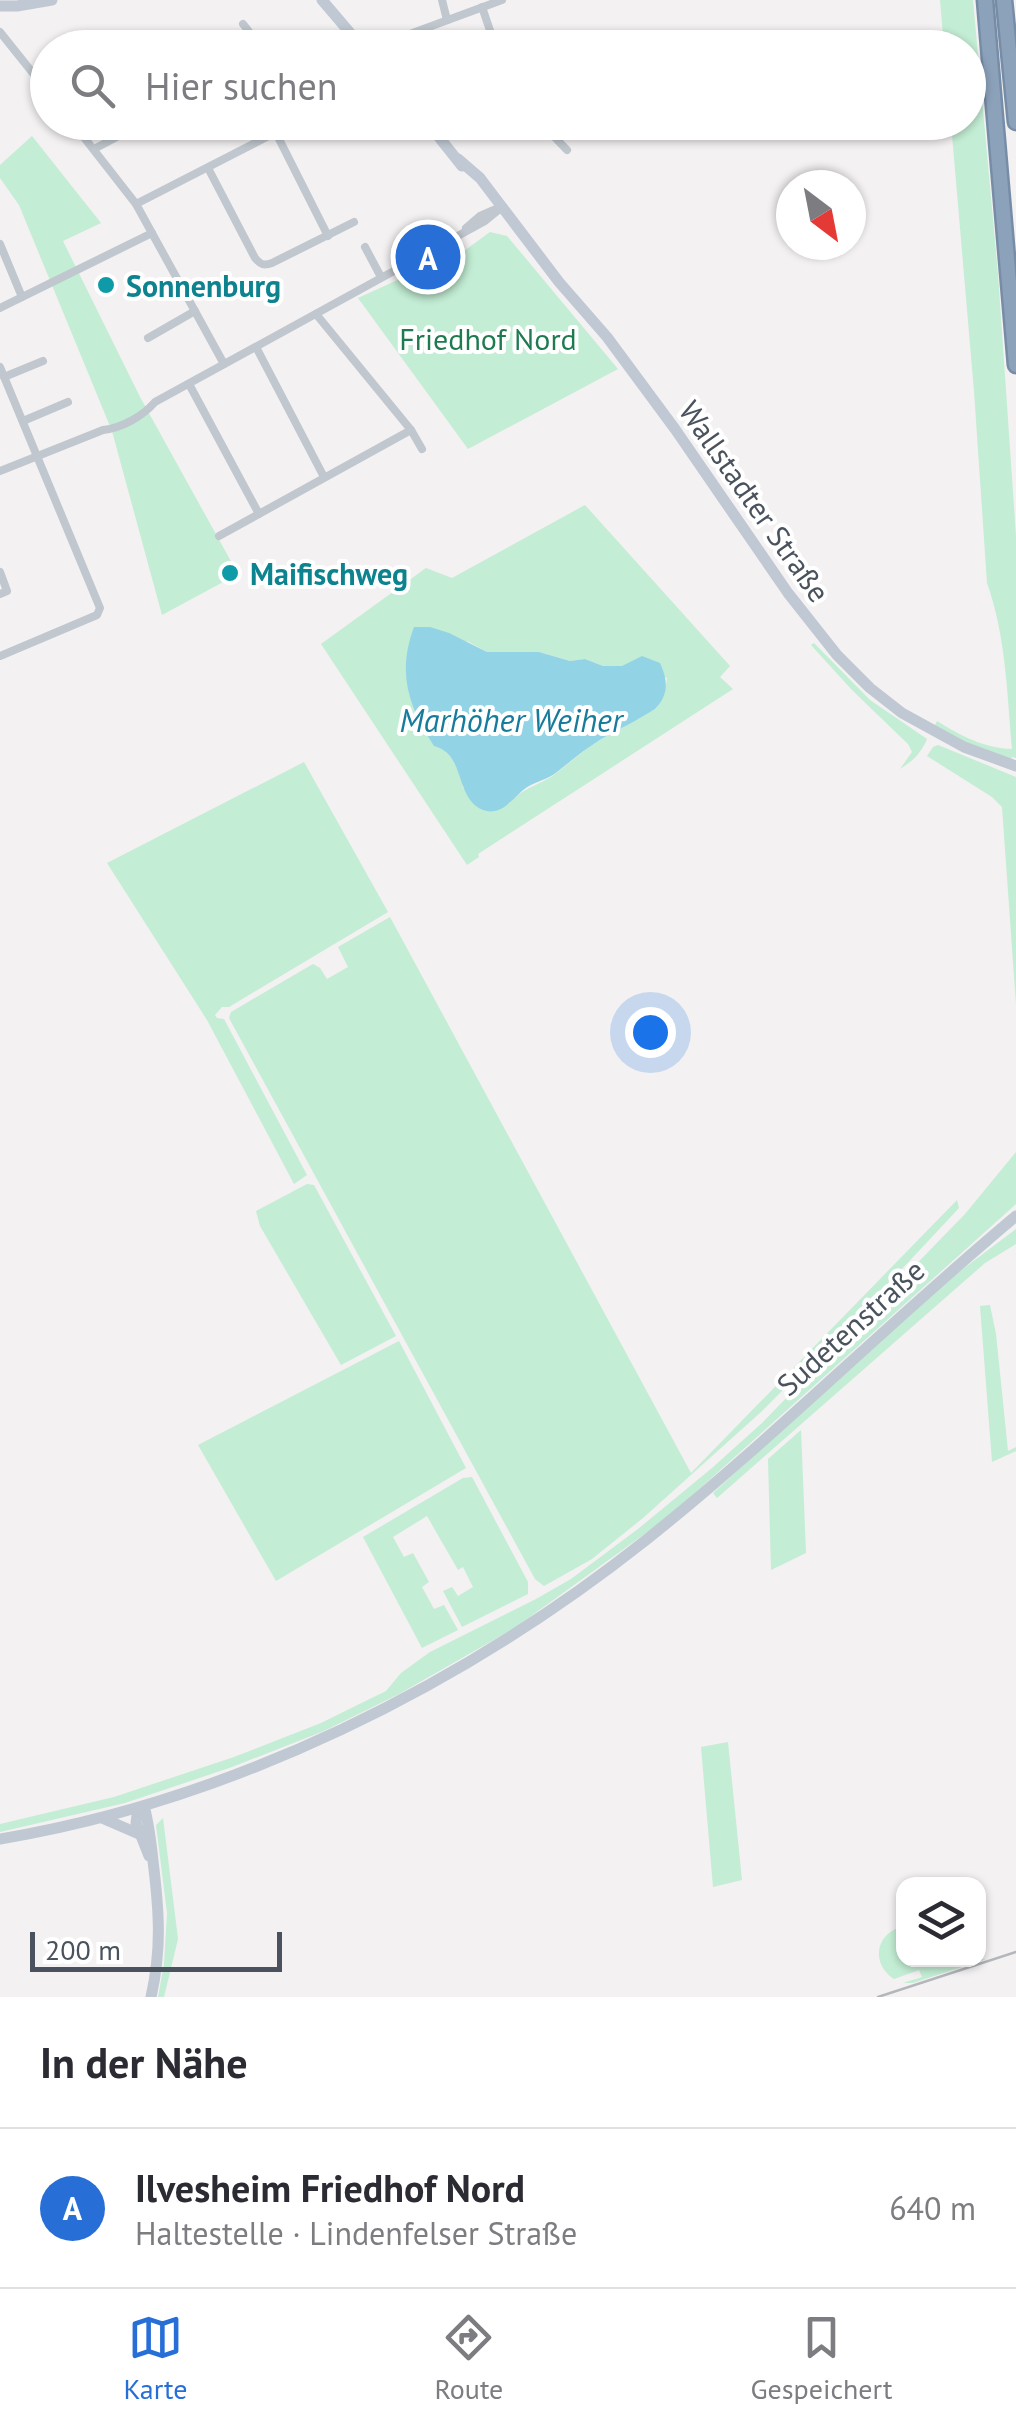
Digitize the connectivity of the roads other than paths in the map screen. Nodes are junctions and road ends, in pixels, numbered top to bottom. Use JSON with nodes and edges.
{"nodes":[{"id":1,"x":52,"y":0,"type":"edge"},
{"id":2,"x":322,"y":0,"type":"edge"},
{"id":3,"x":442,"y":0,"type":"edge"},
{"id":4,"x":502,"y":0,"type":"edge"},
{"id":5,"x":984,"y":0,"type":"edge"},
{"id":6,"x":1004,"y":0,"type":"edge"},
{"id":7,"x":0,"y":6,"type":"edge"},
{"id":8,"x":482,"y":7,"type":"junction"},
{"id":9,"x":446,"y":20,"type":"junction"},
{"id":10,"x":244,"y":24,"type":"dead end"},
{"id":11,"x":248,"y":30,"type":"edge"},
{"id":12,"x":348,"y":30,"type":"edge"},
{"id":13,"x":420,"y":30,"type":"edge"},
{"id":14,"x":490,"y":30,"type":"edge"},
{"id":15,"x":0,"y":32,"type":"edge"},
{"id":16,"x":30,"y":70,"type":"edge"},
{"id":17,"x":1016,"y":122,"type":"edge"},
{"id":18,"x":87,"y":140,"type":"edge"},
{"id":19,"x":111,"y":140,"type":"edge"},
{"id":20,"x":262,"y":140,"type":"edge"},
{"id":21,"x":280,"y":140,"type":"edge"},
{"id":22,"x":442,"y":140,"type":"edge"},
{"id":23,"x":557,"y":140,"type":"edge"},
{"id":24,"x":94,"y":149,"type":"junction"},
{"id":25,"x":567,"y":150,"type":"dead end"},
{"id":26,"x":208,"y":168,"type":"junction"},
{"id":27,"x":136,"y":204,"type":"junction"},
{"id":28,"x":501,"y":208,"type":"junction"},
{"id":29,"x":354,"y":222,"type":"dead end"},
{"id":30,"x":152,"y":233,"type":"junction"},
{"id":31,"x":328,"y":236,"type":"junction"},
{"id":32,"x":0,"y":244,"type":"edge"},
{"id":33,"x":365,"y":247,"type":"dead end"},
{"id":34,"x":382,"y":277,"type":"junction"},
{"id":35,"x":22,"y":297,"type":"junction"},
{"id":36,"x":0,"y":308,"type":"edge"},
{"id":37,"x":195,"y":311,"type":"junction"},
{"id":38,"x":316,"y":314,"type":"junction"},
{"id":39,"x":148,"y":338,"type":"dead end"},
{"id":40,"x":256,"y":346,"type":"junction"},
{"id":41,"x":44,"y":361,"type":"dead end"},
{"id":42,"x":224,"y":364,"type":"junction"},
{"id":43,"x":1016,"y":365,"type":"edge"},
{"id":44,"x":2,"y":372,"type":"edge"},
{"id":45,"x":189,"y":384,"type":"junction"},
{"id":46,"x":68,"y":402,"type":"dead end"},
{"id":47,"x":23,"y":421,"type":"junction"},
{"id":48,"x":411,"y":430,"type":"junction"},
{"id":49,"x":422,"y":449,"type":"dead end"},
{"id":50,"x":37,"y":456,"type":"junction"},
{"id":51,"x":0,"y":470,"type":"edge"},
{"id":52,"x":324,"y":477,"type":"junction"},
{"id":53,"x":259,"y":514,"type":"junction"},
{"id":54,"x":219,"y":536,"type":"dead end"},
{"id":55,"x":0,"y":572,"type":"edge"},
{"id":56,"x":0,"y":594,"type":"edge"},
{"id":57,"x":0,"y":656,"type":"edge"},
{"id":58,"x":1016,"y":766,"type":"edge"},
{"id":59,"x":1016,"y":1216,"type":"edge"},
{"id":60,"x":141,"y":1807,"type":"junction"},
{"id":61,"x":102,"y":1818,"type":"junction"},
{"id":62,"x":139,"y":1834,"type":"junction"},
{"id":63,"x":0,"y":1839,"type":"edge"},
{"id":64,"x":153,"y":1864,"type":"junction"},
{"id":65,"x":152,"y":1997,"type":"edge"}],
"edges":[{"from":1,"to":7,"type":"main road"},
{"from":2,"to":12,"type":"main road"},
{"from":3,"to":9,"type":"street"},
{"from":4,"to":8,"type":"street"},
{"from":5,"to":43,"type":"highway"},
{"from":6,"to":17,"type":"highway"},
{"from":8,"to":9,"type":"street"},
{"from":8,"to":14,"type":"street"},
{"from":9,"to":13,"type":"street"},
{"from":10,"to":11,"type":"street"},
{"from":15,"to":16,"type":"street"},
{"from":18,"to":24,"type":"street"},
{"from":19,"to":24,"type":"street"},
{"from":20,"to":26,"type":"street"},
{"from":21,"to":31,"type":"street"},
{"from":22,"to":28,"type":"main road","name":"Wallstadter Straße"},
{"from":23,"to":25,"type":"street"},
{"from":24,"to":27,"type":"street"},
{"from":26,"to":27,"type":"street"},
{"from":26,"to":31,"type":"street"},
{"from":27,"to":30,"type":"street"},
{"from":28,"to":34,"type":"street"},
{"from":28,"to":58,"type":"main road","name":"Wallstadter Straße"},
{"from":29,"to":31,"type":"street"},
{"from":30,"to":35,"type":"street"},
{"from":30,"to":37,"type":"street"},
{"from":32,"to":35,"type":"street"},
{"from":33,"to":34,"type":"street"},
{"from":34,"to":38,"type":"street"},
{"from":35,"to":36,"type":"street"},
{"from":37,"to":39,"type":"street"},
{"from":37,"to":42,"type":"street"},
{"from":38,"to":40,"type":"street"},
{"from":38,"to":48,"type":"street"},
{"from":40,"to":42,"type":"street"},
{"from":40,"to":52,"type":"street"},
{"from":41,"to":44,"type":"street"},
{"from":42,"to":45,"type":"street"},
{"from":44,"to":47,"type":"street"},
{"from":45,"to":50,"type":"street"},
{"from":45,"to":53,"type":"street"},
{"from":46,"to":47,"type":"street"},
{"from":47,"to":50,"type":"street"},
{"from":48,"to":49,"type":"street"},
{"from":48,"to":52,"type":"street"},
{"from":50,"to":51,"type":"street"},
{"from":50,"to":57,"type":"street"},
{"from":52,"to":53,"type":"street"},
{"from":53,"to":54,"type":"street"},
{"from":55,"to":56,"type":"street"},
{"from":59,"to":60,"type":"main road","name":"Sudetenstraße"},
{"from":60,"to":61,"type":"main road","name":"Sudetenstraße"},
{"from":60,"to":62,"type":"main road"},
{"from":60,"to":64,"type":"main road"},
{"from":61,"to":62,"type":"main road"},
{"from":61,"to":63,"type":"main road","name":"Sudetenstraße"},
{"from":62,"to":64,"type":"main road"},
{"from":64,"to":65,"type":"main road"}]}
